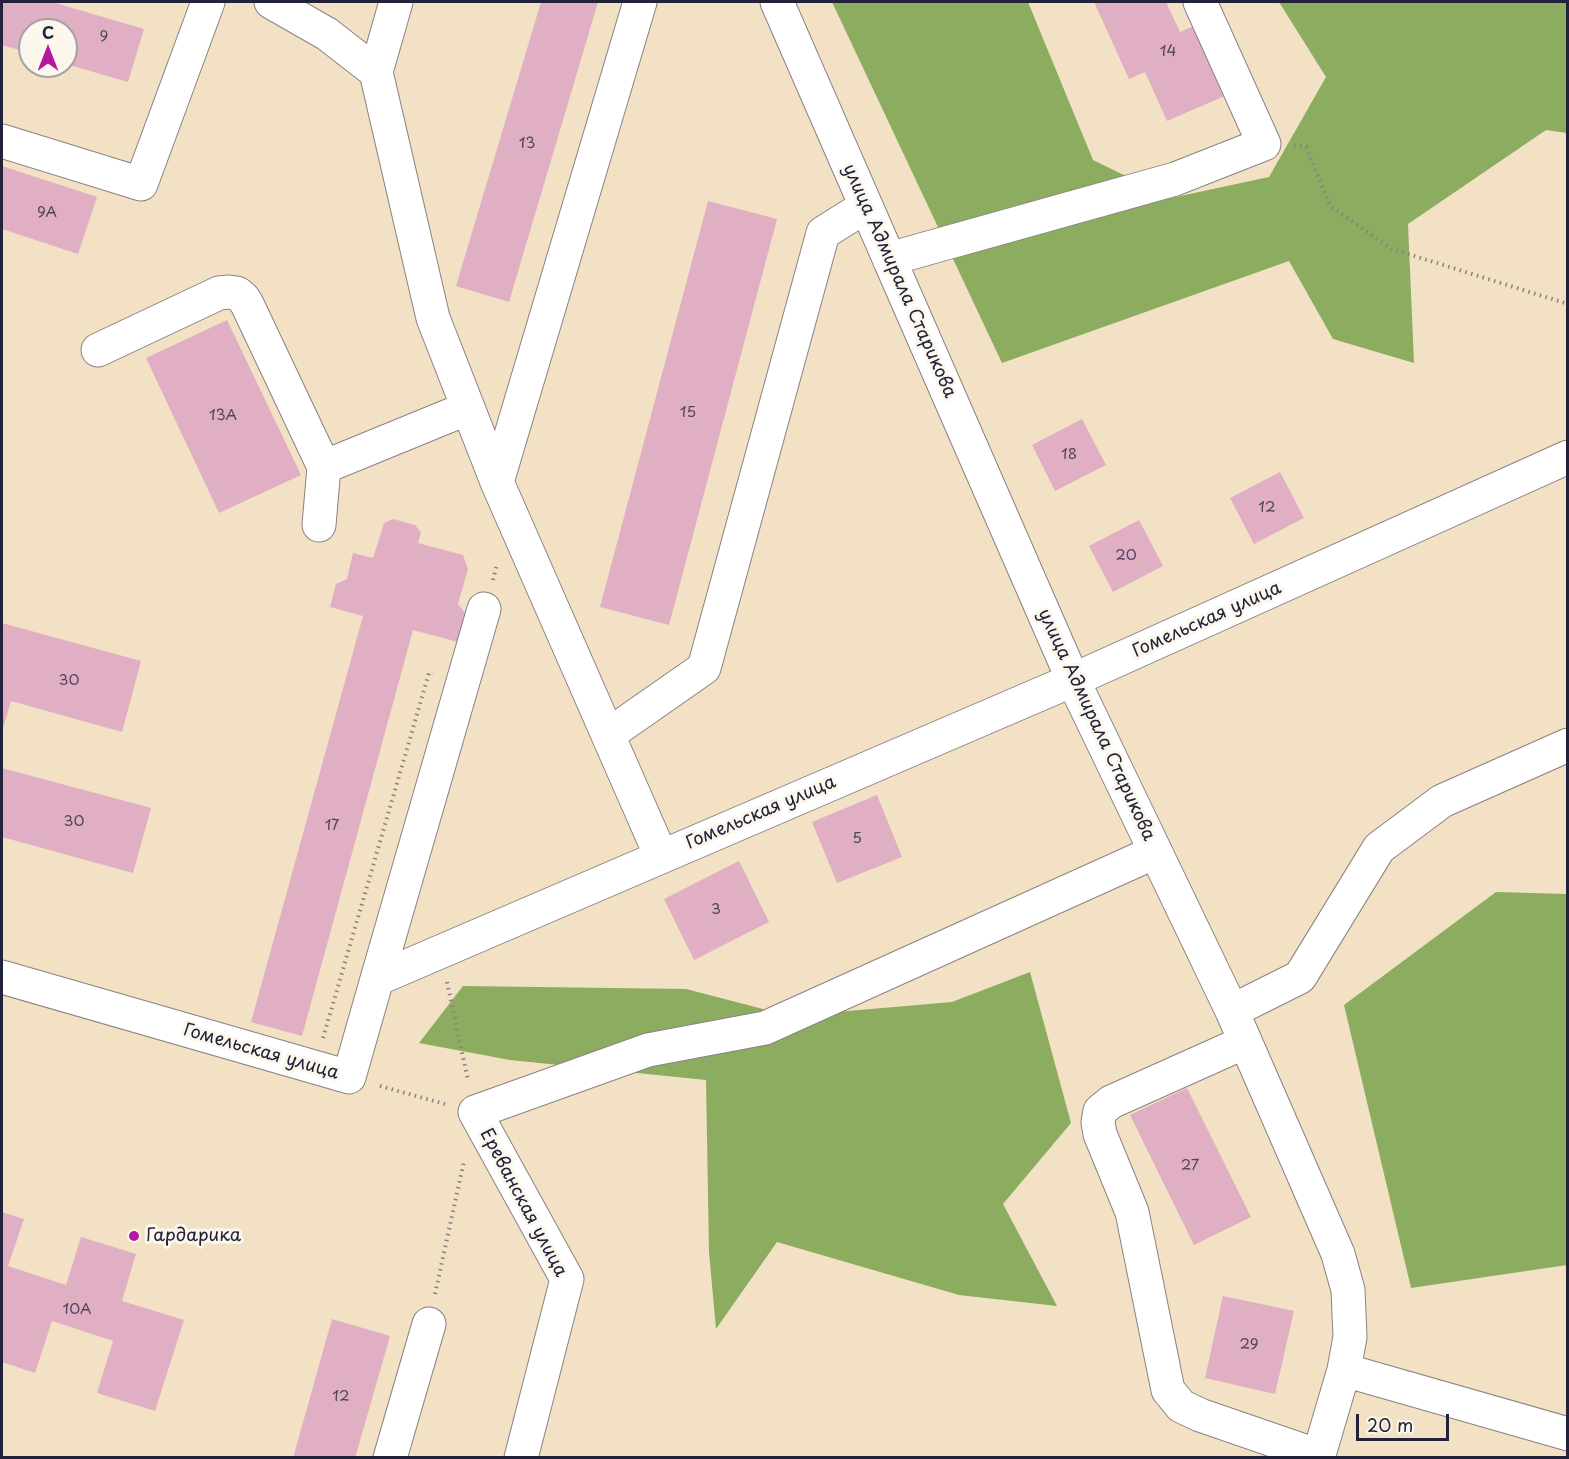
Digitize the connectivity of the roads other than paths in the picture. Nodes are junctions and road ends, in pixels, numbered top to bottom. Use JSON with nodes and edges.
{"nodes":[{"id":1,"x":208,"y":2,"type":"edge"},
{"id":2,"x":270,"y":2,"type":"edge"},
{"id":3,"x":396,"y":2,"type":"edge"},
{"id":4,"x":640,"y":2,"type":"edge"},
{"id":5,"x":777,"y":2,"type":"edge"},
{"id":6,"x":1200,"y":2,"type":"edge"},
{"id":7,"x":376,"y":72,"type":"junction"},
{"id":8,"x":2,"y":141,"type":"edge"},
{"id":9,"x":866,"y":206,"type":"junction"},
{"id":10,"x":889,"y":259,"type":"junction"},
{"id":11,"x":98,"y":350,"type":"dead end"},
{"id":12,"x":468,"y":408,"type":"junction"},
{"id":13,"x":1568,"y":457,"type":"edge"},
{"id":14,"x":324,"y":467,"type":"junction"},
{"id":15,"x":497,"y":482,"type":"junction"},
{"id":16,"x":319,"y":525,"type":"dead end"},
{"id":17,"x":484,"y":609,"type":"dead end"},
{"id":18,"x":1073,"y":680,"type":"junction"},
{"id":19,"x":608,"y":735,"type":"junction"},
{"id":20,"x":1568,"y":746,"type":"edge"},
{"id":21,"x":1155,"y":852,"type":"junction"},
{"id":22,"x":661,"y":856,"type":"junction"},
{"id":23,"x":2,"y":977,"type":"edge"},
{"id":24,"x":377,"y":979,"type":"junction"},
{"id":25,"x":1232,"y":1011,"type":"junction"},
{"id":26,"x":1245,"y":1042,"type":"junction"},
{"id":27,"x":429,"y":1324,"type":"road end"},
{"id":28,"x":1344,"y":1371,"type":"junction"},
{"id":29,"x":1568,"y":1434,"type":"edge"},
{"id":30,"x":1319,"y":1457,"type":"edge"},
{"id":31,"x":390,"y":1458,"type":"edge"},
{"id":32,"x":521,"y":1458,"type":"edge"}],
"edges":[{"from":1,"to":8,"type":"street"},
{"from":2,"to":7,"type":"street"},
{"from":3,"to":7,"type":"street"},
{"from":4,"to":15,"type":"street"},
{"from":5,"to":9,"type":"street","name":"улица Адмирала Старикова"},
{"from":6,"to":10,"type":"street"},
{"from":7,"to":12,"type":"street"},
{"from":9,"to":10,"type":"street","name":"улица Адмирала Старикова"},
{"from":9,"to":19,"type":"street"},
{"from":10,"to":18,"type":"street","name":"улица Адмирала Старикова"},
{"from":11,"to":14,"type":"street"},
{"from":12,"to":14,"type":"street"},
{"from":12,"to":15,"type":"street"},
{"from":13,"to":18,"type":"street","name":"Гомельская улица"},
{"from":14,"to":16,"type":"street"},
{"from":15,"to":19,"type":"street"},
{"from":17,"to":24,"type":"street"},
{"from":18,"to":21,"type":"street","name":"улица Адмирала Старикова"},
{"from":18,"to":22,"type":"street","name":"Гомельская улица"},
{"from":19,"to":22,"type":"street"},
{"from":20,"to":25,"type":"street"},
{"from":21,"to":25,"type":"street","name":"улица Адмирала Старикова"},
{"from":21,"to":32,"type":"street","name":"Ереванская улица"},
{"from":22,"to":24,"type":"street","name":"Гомельская улица"},
{"from":23,"to":24,"type":"street","name":"Гомельская улица"},
{"from":25,"to":26,"type":"street","name":"улица Адмирала Старикова"},
{"from":26,"to":28,"type":"street","name":"улица Адмирала Старикова"},
{"from":26,"to":30,"type":"street"},
{"from":27,"to":31,"type":"street"},
{"from":28,"to":29,"type":"street"},
{"from":28,"to":30,"type":"street","name":"улица Адмирала Старикова"}]}
